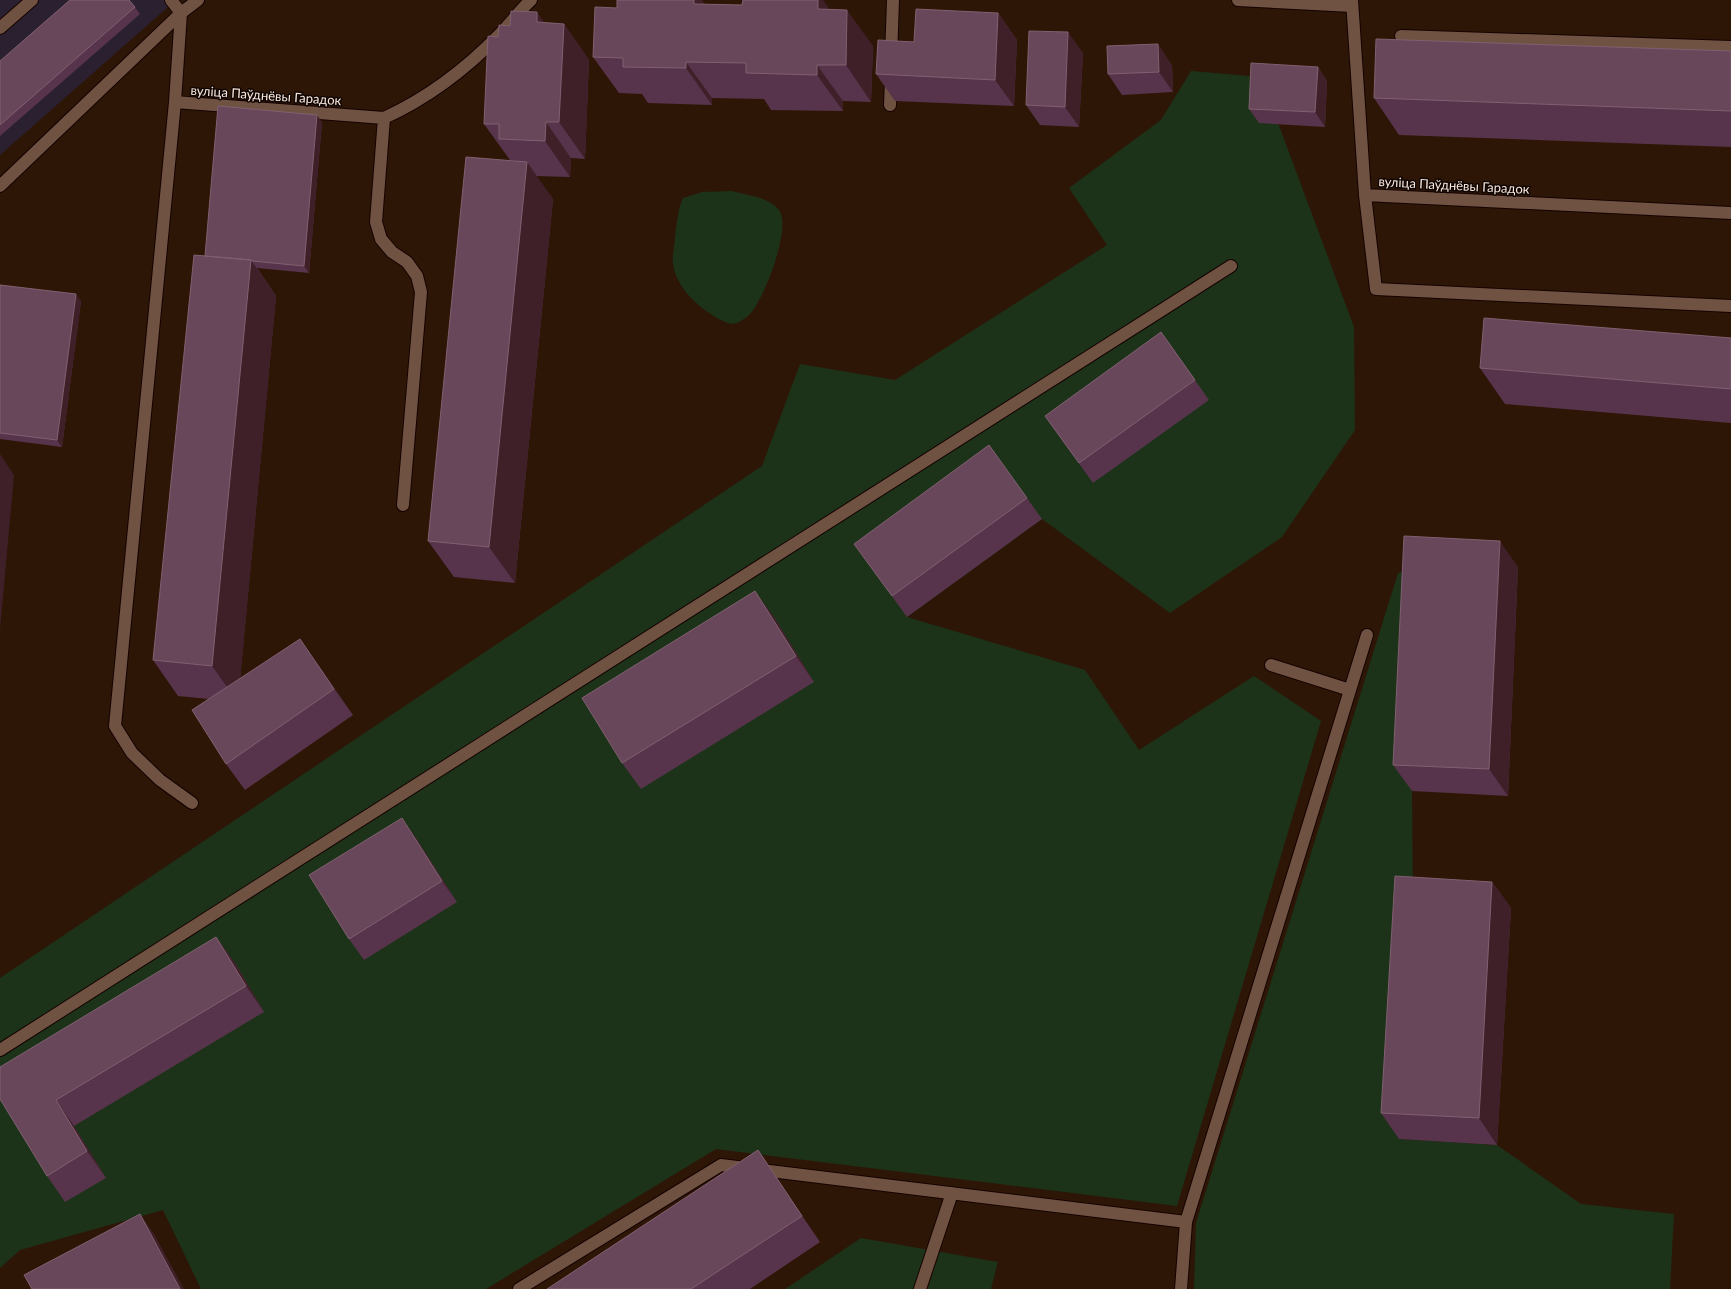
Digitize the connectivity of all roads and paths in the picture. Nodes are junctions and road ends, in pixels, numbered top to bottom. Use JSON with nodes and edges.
{"nodes":[{"id":1,"x":32,"y":0,"type":"edge"},
{"id":2,"x":171,"y":0,"type":"edge"},
{"id":3,"x":198,"y":0,"type":"edge"},
{"id":4,"x":531,"y":0,"type":"edge"},
{"id":5,"x":893,"y":0,"type":"edge"},
{"id":6,"x":1238,"y":0,"type":"edge"},
{"id":7,"x":1352,"y":3,"type":"edge"},
{"id":8,"x":181,"y":13,"type":"junction"},
{"id":9,"x":0,"y":28,"type":"edge"},
{"id":10,"x":1401,"y":36,"type":"dead end"},
{"id":11,"x":1731,"y":47,"type":"edge"},
{"id":12,"x":175,"y":102,"type":"junction"},
{"id":13,"x":890,"y":105,"type":"edge"},
{"id":14,"x":384,"y":118,"type":"junction"},
{"id":15,"x":0,"y":186,"type":"edge"},
{"id":16,"x":1365,"y":195,"type":"junction"},
{"id":17,"x":1731,"y":213,"type":"edge"},
{"id":18,"x":1231,"y":266,"type":"dead end"},
{"id":19,"x":1731,"y":306,"type":"edge"},
{"id":20,"x":402,"y":505,"type":"dead end"},
{"id":21,"x":1367,"y":635,"type":"dead end"},
{"id":22,"x":1272,"y":665,"type":"dead end"},
{"id":23,"x":1350,"y":690,"type":"junction"},
{"id":24,"x":192,"y":803,"type":"dead end"},
{"id":25,"x":0,"y":1050,"type":"edge"},
{"id":26,"x":952,"y":1193,"type":"junction"},
{"id":27,"x":1186,"y":1222,"type":"junction"},
{"id":28,"x":519,"y":1289,"type":"edge"},
{"id":29,"x":920,"y":1289,"type":"edge"},
{"id":30,"x":1181,"y":1289,"type":"edge"}],
"edges":[{"from":1,"to":9,"type":"street"},
{"from":2,"to":8,"type":"street"},
{"from":3,"to":8,"type":"street"},
{"from":4,"to":14,"type":"street","name":"вуліца Паўднёвы Гарадок"},
{"from":5,"to":13,"type":"street"},
{"from":6,"to":7,"type":"street","name":"вуліца Паўднёвы Гарадок"},
{"from":7,"to":16,"type":"street","name":"вуліца Паўднёвы Гарадок"},
{"from":8,"to":12,"type":"street","name":"вуліца Паўднёвы Гарадок"},
{"from":8,"to":15,"type":"street"},
{"from":10,"to":11,"type":"street"},
{"from":12,"to":14,"type":"street","name":"вуліца Паўднёвы Гарадок"},
{"from":12,"to":24,"type":"street"},
{"from":14,"to":20,"type":"street"},
{"from":16,"to":17,"type":"street","name":"вуліца Паўднёвы Гарадок"},
{"from":16,"to":19,"type":"street"},
{"from":18,"to":25,"type":"street"},
{"from":21,"to":23,"type":"street"},
{"from":22,"to":23,"type":"street"},
{"from":23,"to":27,"type":"street"},
{"from":26,"to":27,"type":"street"},
{"from":26,"to":28,"type":"street"},
{"from":26,"to":29,"type":"street"},
{"from":27,"to":30,"type":"street"}]}
